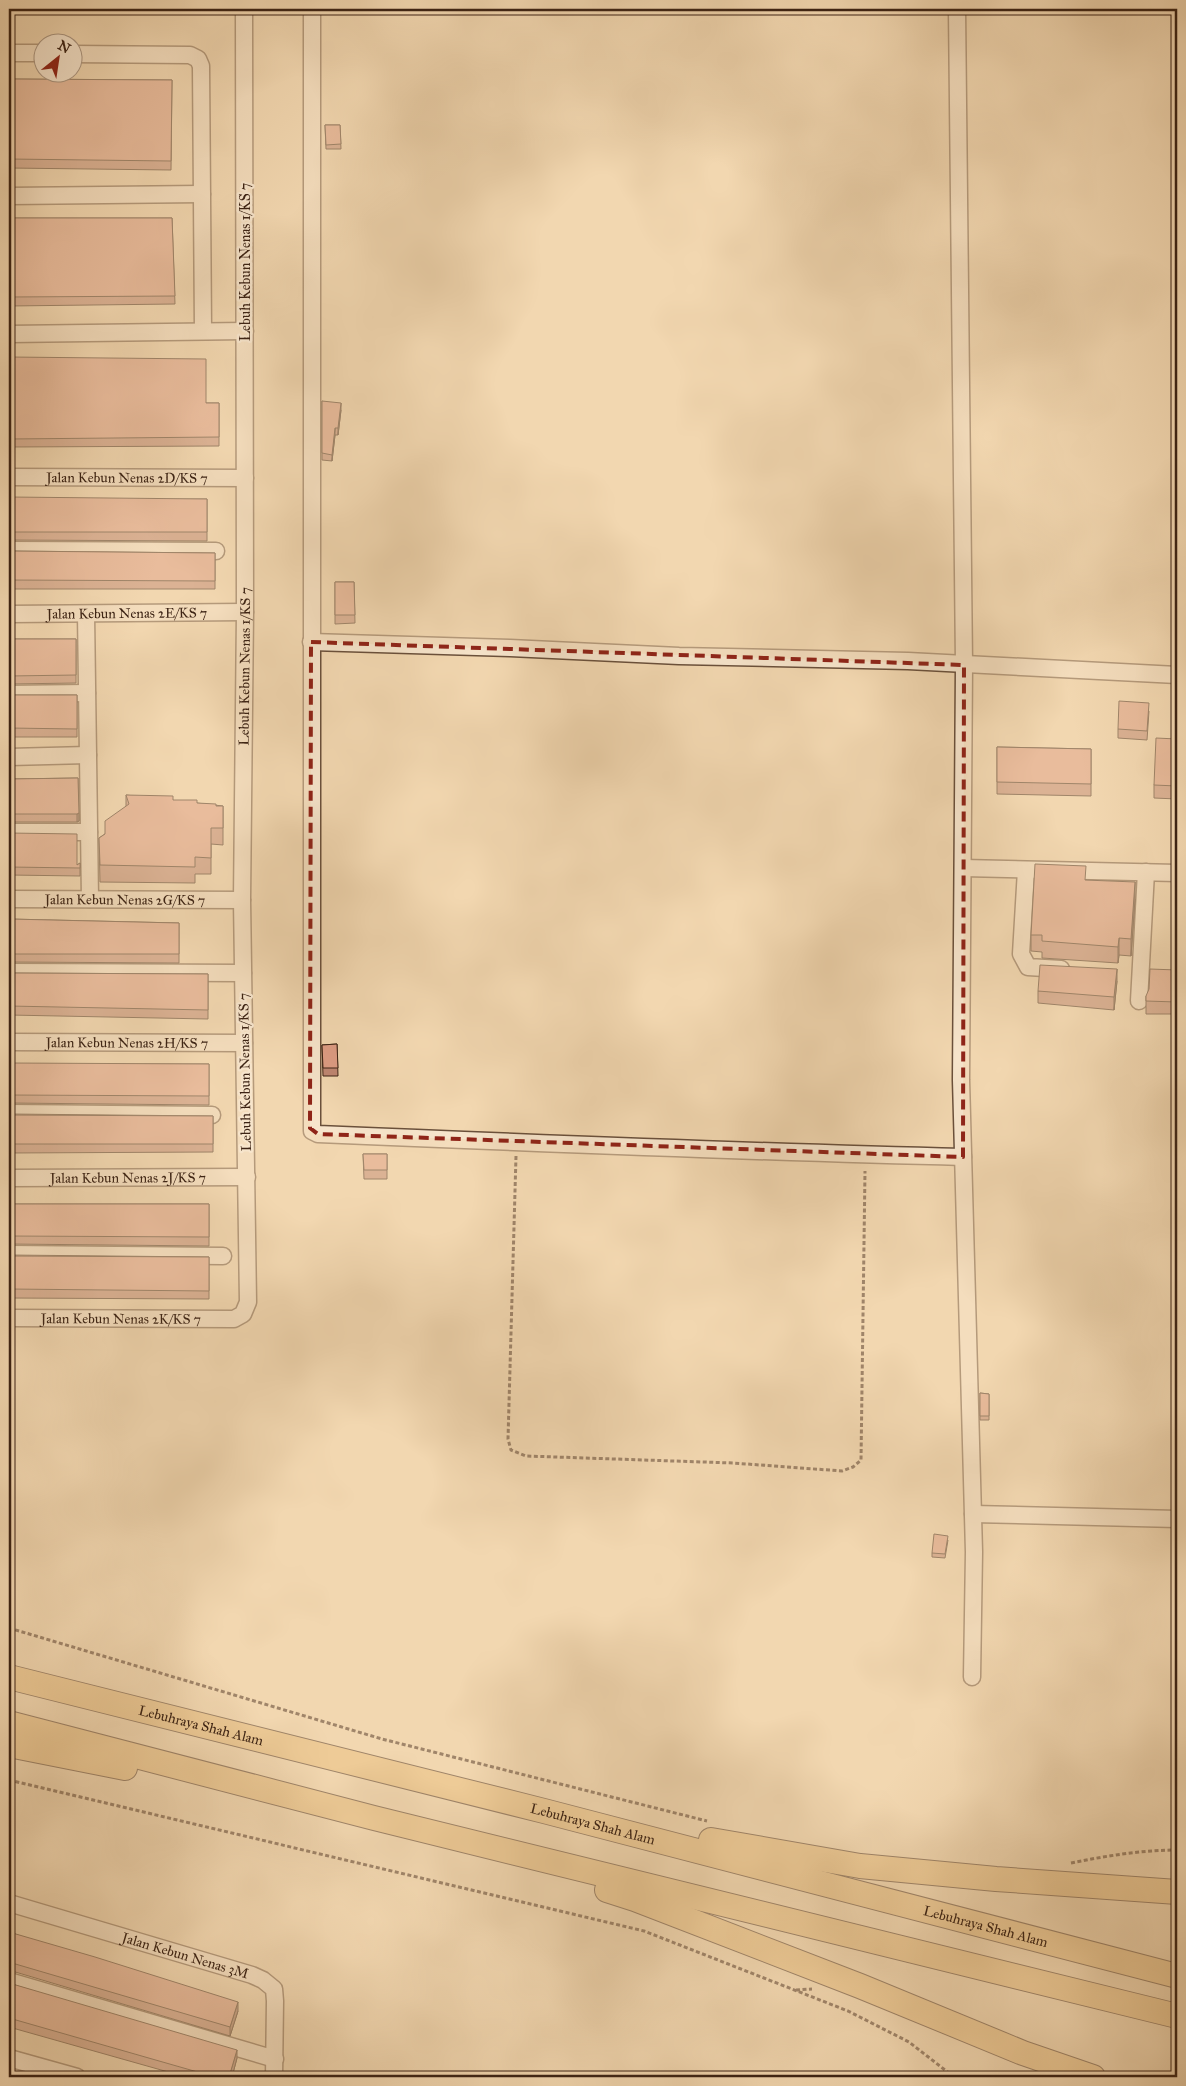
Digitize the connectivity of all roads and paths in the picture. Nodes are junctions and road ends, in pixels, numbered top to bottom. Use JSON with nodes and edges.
{"nodes":[{"id":1,"x":244,"y":9,"type":"edge"},
{"id":2,"x":312,"y":9,"type":"edge"},
{"id":3,"x":957,"y":9,"type":"edge"},
{"id":4,"x":9,"y":53,"type":"edge"},
{"id":5,"x":32,"y":54,"type":"edge"},
{"id":6,"x":82,"y":54,"type":"edge"},
{"id":7,"x":202,"y":194,"type":"junction"},
{"id":8,"x":9,"y":196,"type":"edge"},
{"id":9,"x":202,"y":331,"type":"junction"},
{"id":10,"x":245,"y":332,"type":"junction"},
{"id":11,"x":9,"y":334,"type":"edge"},
{"id":12,"x":9,"y":476,"type":"edge"},
{"id":13,"x":245,"y":478,"type":"junction"},
{"id":14,"x":9,"y":550,"type":"edge"},
{"id":15,"x":216,"y":550,"type":"dead end"},
{"id":16,"x":245,"y":612,"type":"junction"},
{"id":17,"x":9,"y":614,"type":"edge"},
{"id":18,"x":86,"y":614,"type":"junction"},
{"id":19,"x":311,"y":642,"type":"junction"},
{"id":20,"x":964,"y":665,"type":"junction"},
{"id":21,"x":1177,"y":675,"type":"edge"},
{"id":22,"x":87,"y":693,"type":"junction"},
{"id":23,"x":9,"y":694,"type":"edge"},
{"id":24,"x":88,"y":755,"type":"junction"},
{"id":25,"x":9,"y":756,"type":"edge"},
{"id":26,"x":9,"y":832,"type":"edge"},
{"id":27,"x":89,"y":832,"type":"junction"},
{"id":28,"x":963,"y":868,"type":"junction"},
{"id":29,"x":1026,"y":870,"type":"junction"},
{"id":30,"x":1146,"y":872,"type":"junction"},
{"id":31,"x":1177,"y":873,"type":"edge"},
{"id":32,"x":9,"y":899,"type":"edge"},
{"id":33,"x":90,"y":899,"type":"junction"},
{"id":34,"x":242,"y":900,"type":"junction"},
{"id":35,"x":1075,"y":970,"type":"edge"},
{"id":36,"x":9,"y":972,"type":"edge"},
{"id":37,"x":243,"y":973,"type":"junction"},
{"id":38,"x":1138,"y":1001,"type":"dead end"},
{"id":39,"x":9,"y":1042,"type":"edge"},
{"id":40,"x":244,"y":1043,"type":"junction"},
{"id":41,"x":9,"y":1114,"type":"edge"},
{"id":42,"x":212,"y":1115,"type":"edge"},
{"id":43,"x":516,"y":1143,"type":"junction"},
{"id":44,"x":865,"y":1155,"type":"junction"},
{"id":45,"x":963,"y":1158,"type":"junction"},
{"id":46,"x":248,"y":1177,"type":"junction"},
{"id":47,"x":9,"y":1178,"type":"edge"},
{"id":48,"x":9,"y":1254,"type":"edge"},
{"id":49,"x":223,"y":1256,"type":"dead end"},
{"id":50,"x":9,"y":1318,"type":"edge"},
{"id":51,"x":234,"y":1319,"type":"joint"},
{"id":52,"x":972,"y":1514,"type":"junction"},
{"id":53,"x":1177,"y":1519,"type":"edge"},
{"id":54,"x":9,"y":1628,"type":"edge"},
{"id":55,"x":9,"y":1670,"type":"edge"},
{"id":56,"x":9,"y":1677,"type":"edge"},
{"id":57,"x":972,"y":1677,"type":"dead end"},
{"id":58,"x":93,"y":1697,"type":"junction"},
{"id":59,"x":9,"y":1723,"type":"edge"},
{"id":60,"x":9,"y":1745,"type":"edge"},
{"id":61,"x":9,"y":1780,"type":"edge"},
{"id":62,"x":544,"y":1811,"type":"junction"},
{"id":63,"x":374,"y":1818,"type":"junction"},
{"id":64,"x":714,"y":1822,"type":"dead end"},
{"id":65,"x":1177,"y":1850,"type":"edge"},
{"id":66,"x":1069,"y":1864,"type":"dead end"},
{"id":67,"x":1177,"y":1892,"type":"edge"},
{"id":68,"x":9,"y":1903,"type":"edge"},
{"id":69,"x":1177,"y":1976,"type":"edge"},
{"id":70,"x":9,"y":1981,"type":"edge"},
{"id":71,"x":1177,"y":2016,"type":"edge"},
{"id":72,"x":9,"y":2058,"type":"edge"},
{"id":73,"x":275,"y":2059,"type":"junction"},
{"id":74,"x":77,"y":2077,"type":"edge"},
{"id":75,"x":274,"y":2077,"type":"edge"},
{"id":76,"x":954,"y":2077,"type":"edge"},
{"id":77,"x":1093,"y":2077,"type":"edge"}],
"edges":[{"from":1,"to":10,"type":"street","name":"Lebuh Kebun Nenas 1/KS 7"},
{"from":2,"to":19,"type":"street"},
{"from":3,"to":20,"type":"street"},
{"from":4,"to":5,"type":"street"},
{"from":6,"to":7,"type":"street"},
{"from":7,"to":8,"type":"street"},
{"from":7,"to":9,"type":"street"},
{"from":9,"to":10,"type":"street"},
{"from":9,"to":11,"type":"street"},
{"from":10,"to":13,"type":"street","name":"Lebuh Kebun Nenas 1/KS 7"},
{"from":12,"to":13,"type":"street","name":"Jalan Kebun Nenas 2D/KS 7"},
{"from":13,"to":16,"type":"street","name":"Lebuh Kebun Nenas 1/KS 7"},
{"from":14,"to":15,"type":"street"},
{"from":16,"to":18,"type":"street","name":"Jalan Kebun Nenas 2E/KS 7"},
{"from":16,"to":34,"type":"street","name":"Lebuh Kebun Nenas 1/KS 7"},
{"from":17,"to":18,"type":"street","name":"Jalan Kebun Nenas 2E/KS 7"},
{"from":18,"to":22,"type":"street"},
{"from":19,"to":20,"type":"street"},
{"from":19,"to":43,"type":"street"},
{"from":20,"to":21,"type":"street"},
{"from":20,"to":28,"type":"street"},
{"from":22,"to":23,"type":"street"},
{"from":22,"to":24,"type":"street"},
{"from":24,"to":25,"type":"street"},
{"from":24,"to":27,"type":"street"},
{"from":26,"to":27,"type":"street"},
{"from":27,"to":33,"type":"street"},
{"from":28,"to":29,"type":"street"},
{"from":28,"to":45,"type":"street"},
{"from":29,"to":30,"type":"street"},
{"from":29,"to":35,"type":"street"},
{"from":30,"to":31,"type":"street"},
{"from":30,"to":38,"type":"street"},
{"from":32,"to":33,"type":"street","name":"Jalan Kebun Nenas 2G/KS 7"},
{"from":33,"to":34,"type":"street","name":"Jalan Kebun Nenas 2G/KS 7"},
{"from":34,"to":37,"type":"street","name":"Lebuh Kebun Nenas 1/KS 7"},
{"from":36,"to":37,"type":"street"},
{"from":37,"to":40,"type":"street","name":"Lebuh Kebun Nenas 1/KS 7"},
{"from":39,"to":40,"type":"street","name":"Jalan Kebun Nenas 2H/KS 7"},
{"from":40,"to":46,"type":"street","name":"Lebuh Kebun Nenas 1/KS 7"},
{"from":41,"to":42,"type":"street"},
{"from":43,"to":44,"type":"street"},
{"from":43,"to":44,"type":"path"},
{"from":44,"to":45,"type":"street"},
{"from":45,"to":52,"type":"street"},
{"from":46,"to":47,"type":"street","name":"Jalan Kebun Nenas 2J/KS 7"},
{"from":46,"to":51,"type":"street","name":"Lebuh Kebun Nenas 1/KS 7"},
{"from":48,"to":49,"type":"street"},
{"from":50,"to":51,"type":"street","name":"Jalan Kebun Nenas 2K/KS 7"},
{"from":52,"to":53,"type":"street"},
{"from":52,"to":57,"type":"street"},
{"from":54,"to":64,"type":"path"},
{"from":55,"to":58,"type":"highway"},
{"from":56,"to":58,"type":"highway","name":"Lebuhraya Shah Alam"},
{"from":58,"to":62,"type":"highway","name":"Lebuhraya Shah Alam"},
{"from":59,"to":63,"type":"highway"},
{"from":60,"to":63,"type":"highway"},
{"from":61,"to":76,"type":"path"},
{"from":62,"to":67,"type":"highway"},
{"from":62,"to":69,"type":"highway","name":"Lebuhraya Shah Alam"},
{"from":63,"to":71,"type":"highway"},
{"from":63,"to":77,"type":"highway"},
{"from":65,"to":66,"type":"path"},
{"from":68,"to":73,"type":"street","name":"Jalan Kebun Nenas 3M"},
{"from":70,"to":73,"type":"street"},
{"from":72,"to":74,"type":"street"},
{"from":73,"to":75,"type":"street","name":"Jalan Kebun Nenas 3M"}]}
